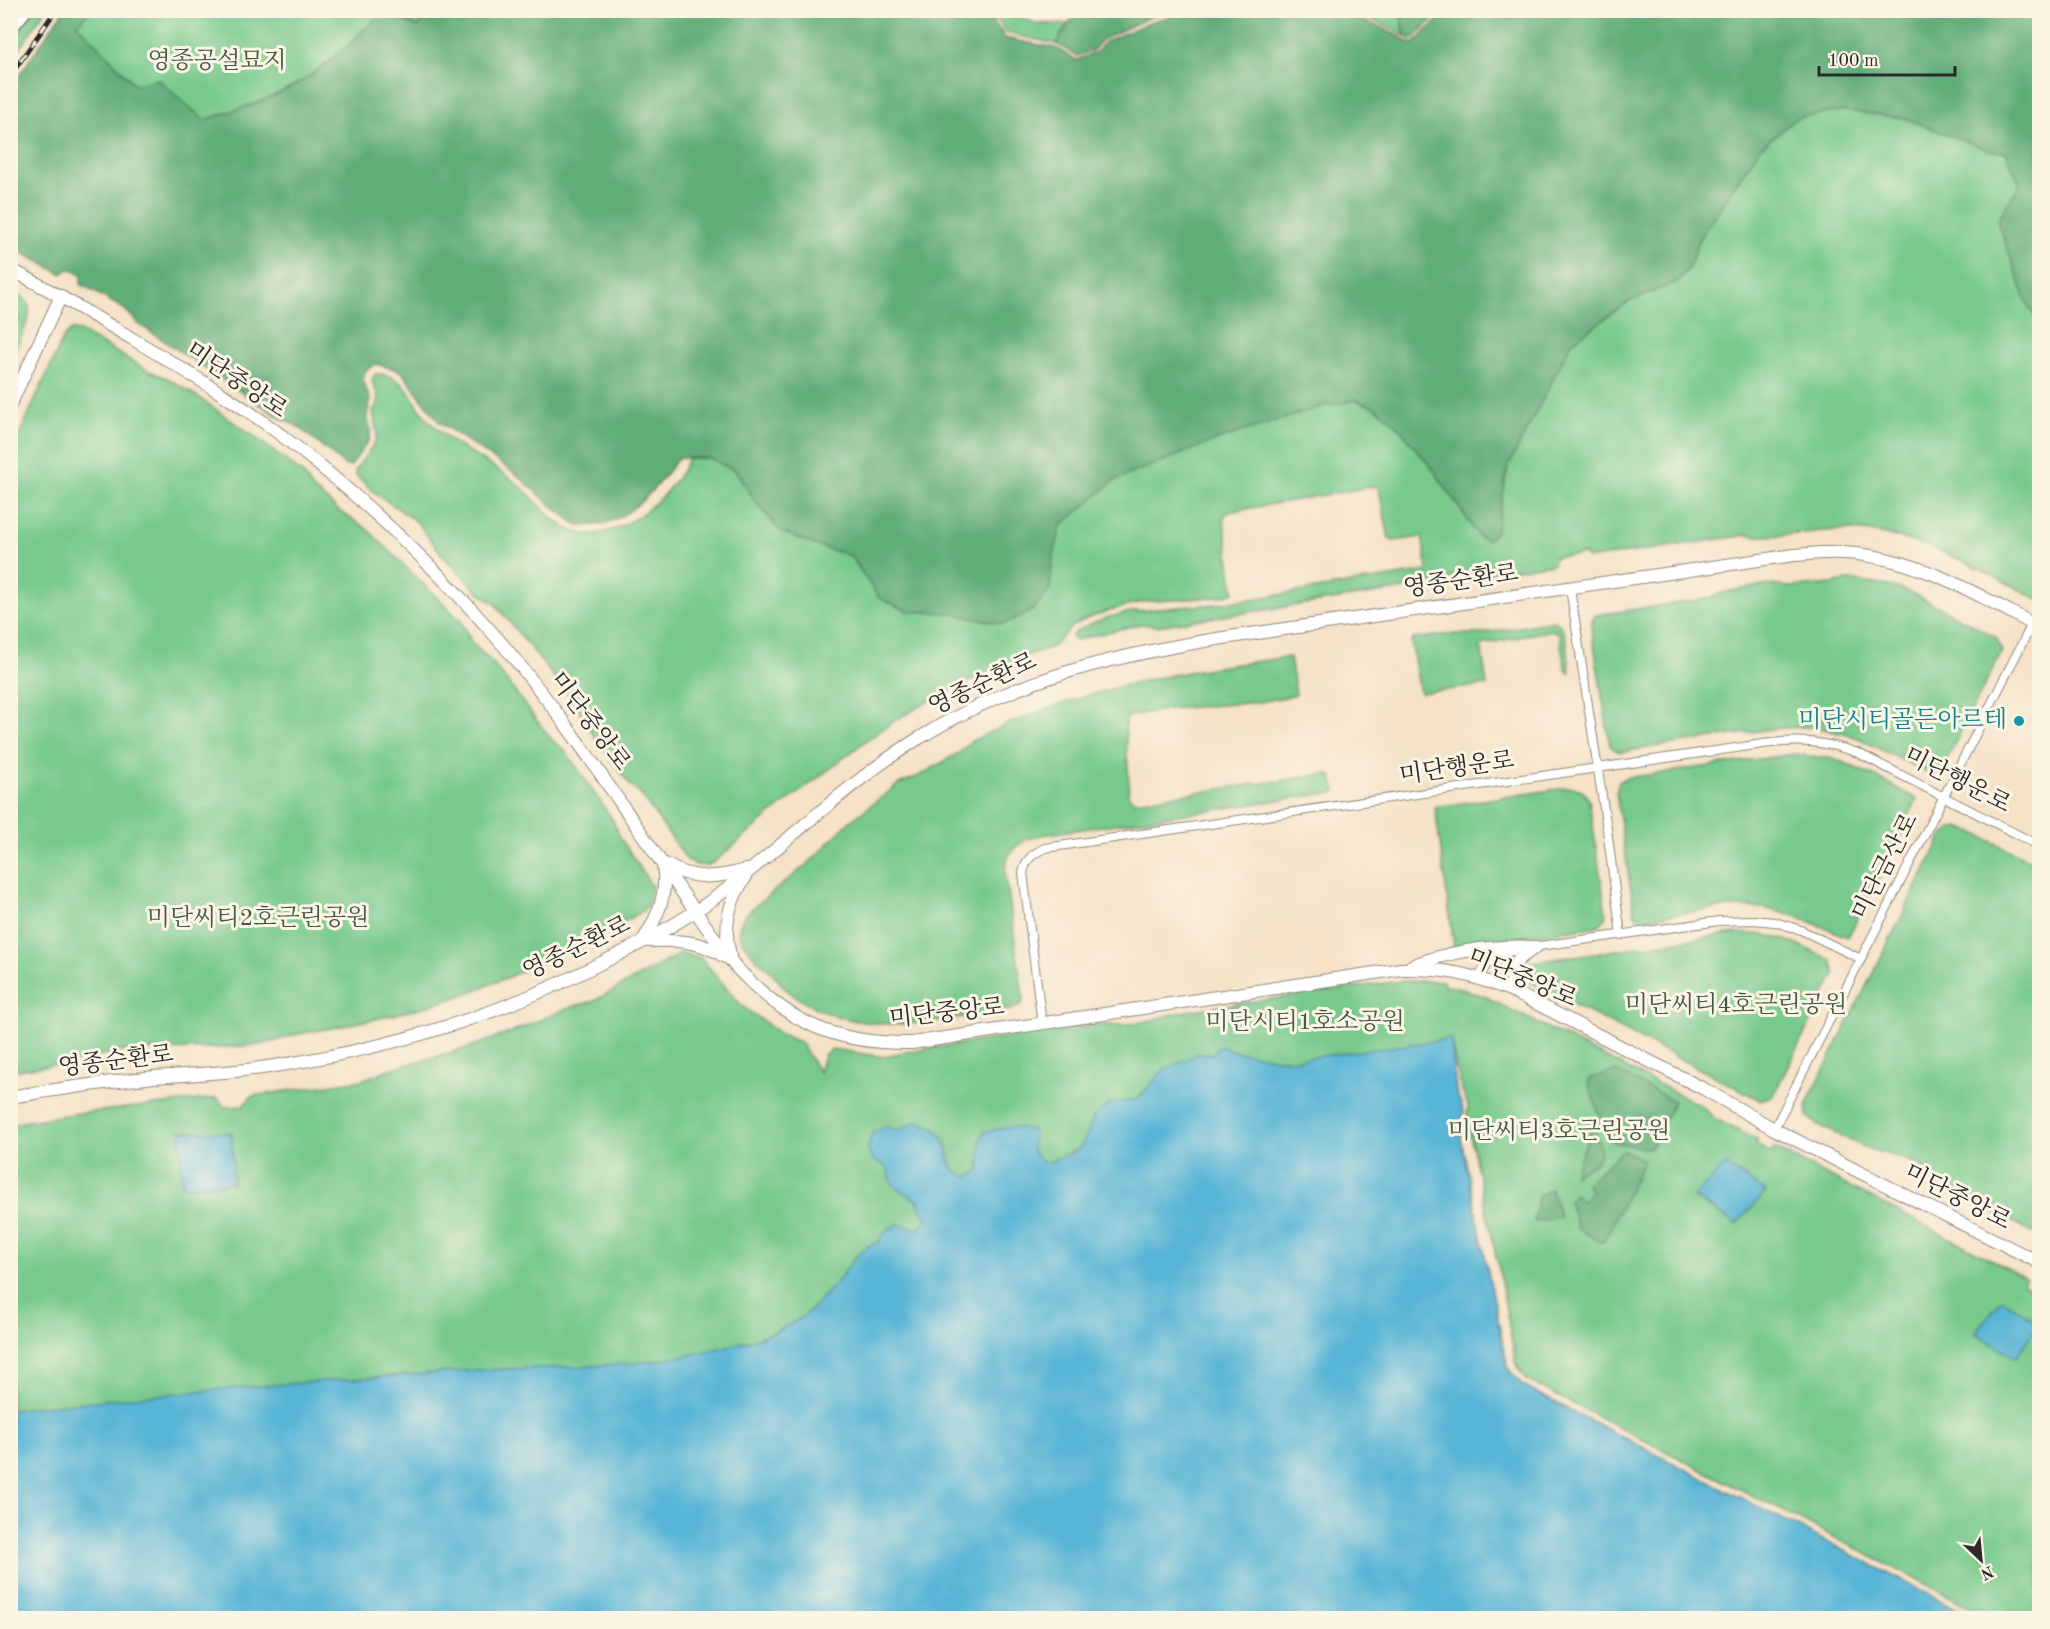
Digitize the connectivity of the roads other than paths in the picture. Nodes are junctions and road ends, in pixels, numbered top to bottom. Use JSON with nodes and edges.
{"nodes":[{"id":1,"x":23,"y":10,"type":"edge"},
{"id":2,"x":10,"y":26,"type":"edge"},
{"id":3,"x":10,"y":268,"type":"edge"},
{"id":4,"x":61,"y":296,"type":"junction"},
{"id":5,"x":10,"y":405,"type":"edge"},
{"id":6,"x":1570,"y":588,"type":"junction"},
{"id":7,"x":2036,"y":626,"type":"edge"},
{"id":8,"x":1598,"y":769,"type":"junction"},
{"id":9,"x":1944,"y":797,"type":"junction"},
{"id":10,"x":2040,"y":846,"type":"edge"},
{"id":11,"x":662,"y":861,"type":"junction"},
{"id":12,"x":753,"y":867,"type":"junction"},
{"id":13,"x":696,"y":910,"type":"junction"},
{"id":14,"x":1621,"y":935,"type":"junction"},
{"id":15,"x":643,"y":941,"type":"junction"},
{"id":16,"x":1536,"y":946,"type":"junction"},
{"id":17,"x":1861,"y":959,"type":"junction"},
{"id":18,"x":732,"y":962,"type":"junction"},
{"id":19,"x":1401,"y":969,"type":"junction"},
{"id":20,"x":1479,"y":978,"type":"junction"},
{"id":21,"x":1522,"y":997,"type":"junction"},
{"id":22,"x":1042,"y":1024,"type":"junction"},
{"id":23,"x":10,"y":1097,"type":"edge"},
{"id":24,"x":1774,"y":1129,"type":"junction"},
{"id":25,"x":2040,"y":1263,"type":"edge"}],
"edges":[{"from":1,"to":2,"type":"highway"},
{"from":3,"to":4,"type":"street","name":"미단중앙로"},
{"from":4,"to":5,"type":"street"},
{"from":4,"to":11,"type":"street","name":"미단중앙로"},
{"from":6,"to":7,"type":"street","name":"영종순환로"},
{"from":6,"to":8,"type":"street"},
{"from":6,"to":12,"type":"street","name":"영종순환로"},
{"from":7,"to":9,"type":"street","name":"미단금산로"},
{"from":8,"to":9,"type":"street","name":"미단행운로"},
{"from":8,"to":14,"type":"street"},
{"from":8,"to":22,"type":"street","name":"미단행운로"},
{"from":9,"to":10,"type":"street","name":"미단행운로"},
{"from":9,"to":17,"type":"street","name":"미단금산로"},
{"from":11,"to":12,"type":"street"},
{"from":11,"to":13,"type":"street","name":"미단중앙로"},
{"from":11,"to":15,"type":"street"},
{"from":12,"to":13,"type":"street","name":"영종순환로"},
{"from":12,"to":18,"type":"street"},
{"from":13,"to":15,"type":"street","name":"영종순환로"},
{"from":13,"to":18,"type":"street","name":"미단중앙로"},
{"from":14,"to":16,"type":"street"},
{"from":14,"to":17,"type":"street"},
{"from":15,"to":18,"type":"street"},
{"from":15,"to":23,"type":"street","name":"영종순환로"},
{"from":16,"to":19,"type":"street"},
{"from":16,"to":20,"type":"street"},
{"from":16,"to":21,"type":"street"},
{"from":17,"to":24,"type":"street","name":"미단금산로"},
{"from":18,"to":22,"type":"street","name":"미단중앙로"},
{"from":19,"to":20,"type":"street","name":"미단중앙로"},
{"from":19,"to":22,"type":"street","name":"미단중앙로"},
{"from":20,"to":21,"type":"street","name":"미단중앙로"},
{"from":21,"to":24,"type":"street","name":"미단중앙로"},
{"from":24,"to":25,"type":"street","name":"미단중앙로"}]}
